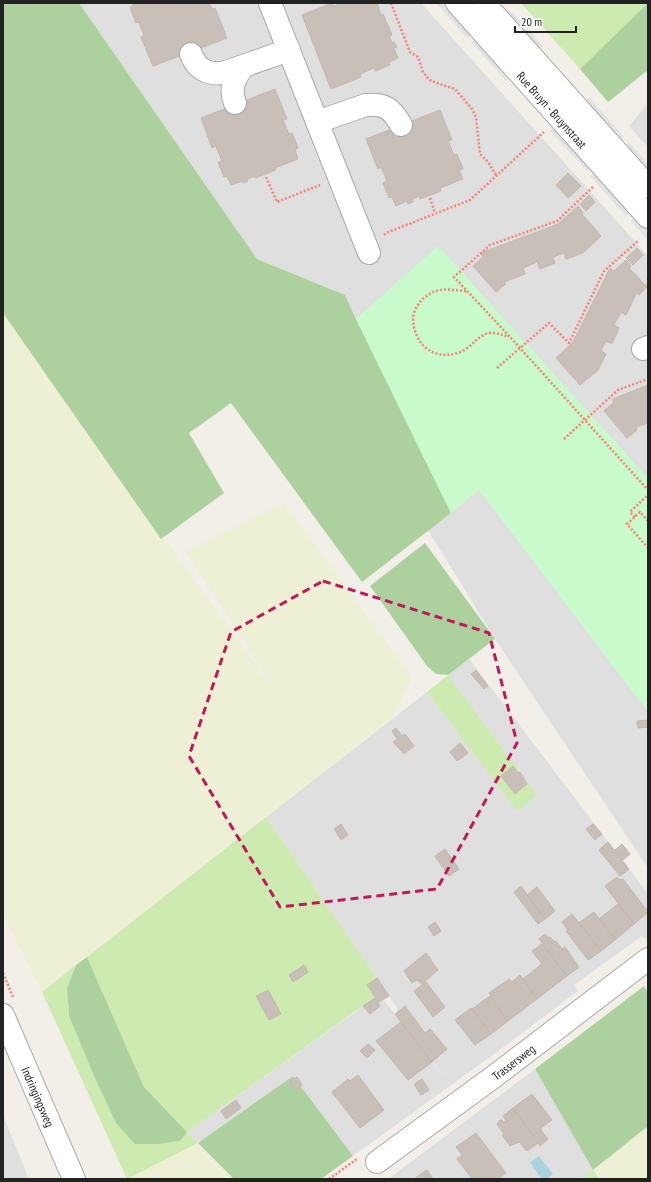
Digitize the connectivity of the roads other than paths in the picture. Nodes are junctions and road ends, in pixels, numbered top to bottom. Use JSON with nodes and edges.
{"nodes":[{"id":1,"x":270,"y":3,"type":"edge"},
{"id":2,"x":457,"y":3,"type":"edge"},
{"id":3,"x":484,"y":3,"type":"edge"},
{"id":4,"x":289,"y":50,"type":"junction"},
{"id":5,"x":191,"y":54,"type":"dead end"},
{"id":6,"x":244,"y":66,"type":"junction"},
{"id":7,"x":235,"y":103,"type":"dead end"},
{"id":8,"x":317,"y":122,"type":"junction"},
{"id":9,"x":401,"y":125,"type":"dead end"},
{"id":10,"x":648,"y":187,"type":"edge"},
{"id":11,"x":648,"y":217,"type":"edge"},
{"id":12,"x":369,"y":253,"type":"road end"},
{"id":13,"x":648,"y":959,"type":"edge"},
{"id":14,"x":3,"y":1015,"type":"edge"},
{"id":15,"x":368,"y":1160,"type":"road end"},
{"id":16,"x":74,"y":1179,"type":"edge"}],
"edges":[{"from":1,"to":4,"type":"street"},
{"from":2,"to":11,"type":"street","name":"Rue Bruyn - Bruynstraat"},
{"from":3,"to":10,"type":"street","name":"Rue Bruyn - Bruynstraat"},
{"from":4,"to":6,"type":"street"},
{"from":4,"to":8,"type":"street"},
{"from":5,"to":6,"type":"street"},
{"from":6,"to":7,"type":"street"},
{"from":8,"to":9,"type":"street"},
{"from":8,"to":12,"type":"street"},
{"from":13,"to":15,"type":"street","name":"Trassersweg"},
{"from":14,"to":16,"type":"street","name":"Indringingsweg"}]}
